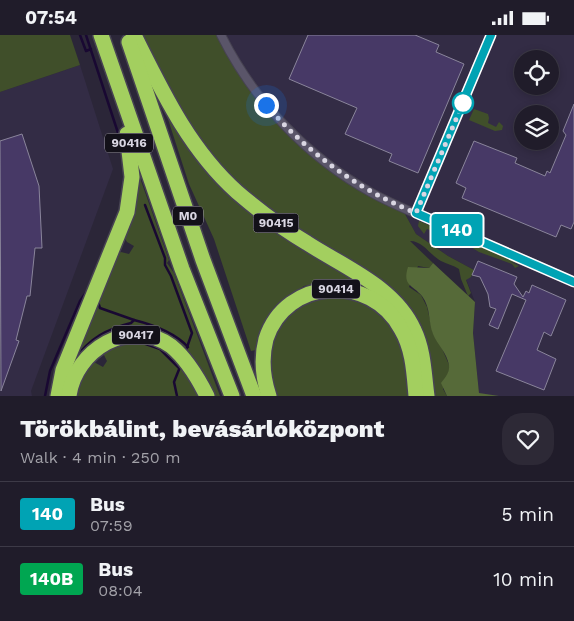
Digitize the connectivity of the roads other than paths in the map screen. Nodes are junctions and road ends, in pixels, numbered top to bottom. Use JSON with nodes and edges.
{"nodes":[{"id":1,"x":126,"y":35,"type":"edge"},
{"id":2,"x":134,"y":35,"type":"edge"},
{"id":3,"x":221,"y":35,"type":"edge"},
{"id":4,"x":491,"y":35,"type":"edge"},
{"id":5,"x":103,"y":39,"type":"edge"},
{"id":6,"x":416,"y":213,"type":"junction"},
{"id":7,"x":574,"y":282,"type":"edge"},
{"id":8,"x":422,"y":395,"type":"edge"},
{"id":9,"x":58,"y":396,"type":"edge"},
{"id":10,"x":69,"y":396,"type":"edge"},
{"id":11,"x":208,"y":396,"type":"edge"},
{"id":12,"x":232,"y":396,"type":"edge"},
{"id":13,"x":254,"y":396,"type":"edge"},
{"id":14,"x":269,"y":396,"type":"edge"}],
"edges":[{"from":1,"to":13,"type":"highway","number":"M0"},
{"from":2,"to":8,"type":"highway","number":"90415"},
{"from":3,"to":6,"type":"street"},
{"from":4,"to":6,"type":"street"},
{"from":5,"to":9,"type":"highway","number":"90416"},
{"from":5,"to":12,"type":"highway","number":"M0"},
{"from":6,"to":7,"type":"street"},
{"from":8,"to":14,"type":"highway","number":"90414"},
{"from":10,"to":11,"type":"highway","number":"90417"}]}
